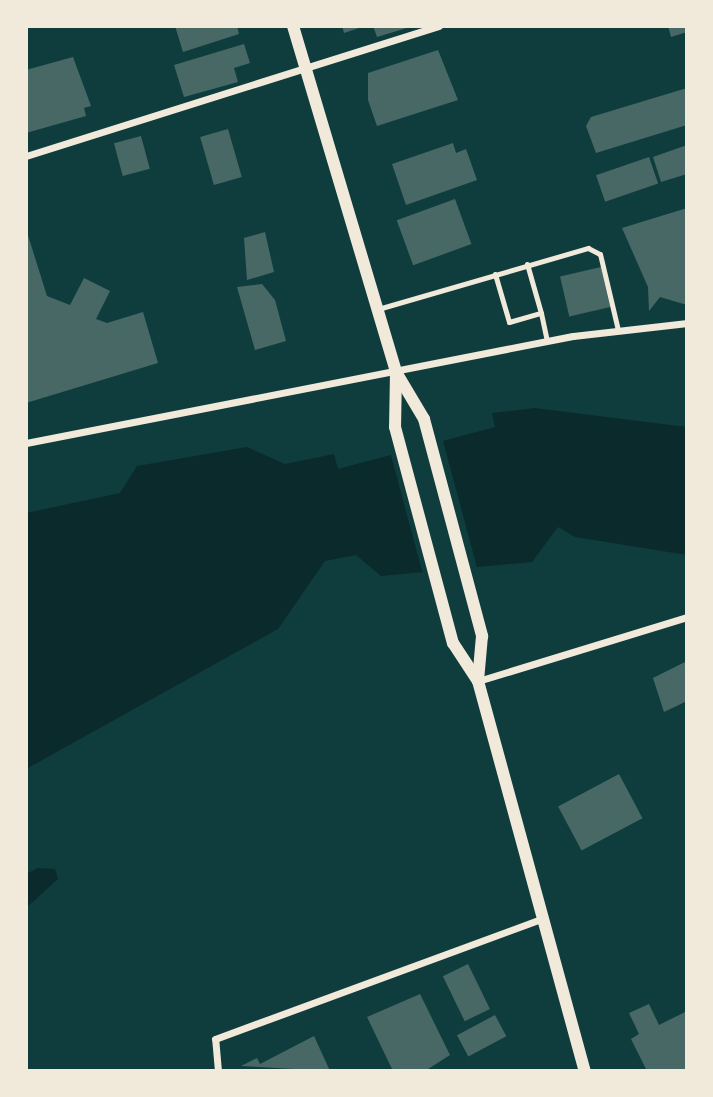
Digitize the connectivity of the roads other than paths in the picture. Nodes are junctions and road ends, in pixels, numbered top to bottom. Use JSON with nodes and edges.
{"nodes":[{"id":1,"x":293,"y":26,"type":"edge"},
{"id":2,"x":439,"y":26,"type":"edge"},
{"id":3,"x":307,"y":68,"type":"junction"},
{"id":4,"x":26,"y":156,"type":"edge"},
{"id":5,"x":527,"y":264,"type":"junction"},
{"id":6,"x":495,"y":274,"type":"junction"},
{"id":7,"x":379,"y":309,"type":"junction"},
{"id":8,"x":541,"y":313,"type":"junction"},
{"id":9,"x":687,"y":323,"type":"edge"},
{"id":10,"x":618,"y":330,"type":"junction"},
{"id":11,"x":547,"y":341,"type":"junction"},
{"id":12,"x":396,"y":372,"type":"junction"},
{"id":13,"x":26,"y":443,"type":"edge"},
{"id":14,"x":687,"y":617,"type":"edge"},
{"id":15,"x":478,"y":681,"type":"junction"},
{"id":16,"x":544,"y":918,"type":"junction"},
{"id":17,"x":218,"y":1071,"type":"edge"},
{"id":18,"x":585,"y":1071,"type":"edge"}],
"edges":[{"from":1,"to":3,"type":"street"},
{"from":2,"to":3,"type":"street"},
{"from":3,"to":4,"type":"street"},
{"from":3,"to":7,"type":"street"},
{"from":5,"to":6,"type":"lane"},
{"from":5,"to":8,"type":"lane"},
{"from":5,"to":10,"type":"lane"},
{"from":6,"to":7,"type":"lane"},
{"from":6,"to":8,"type":"lane"},
{"from":7,"to":12,"type":"street"},
{"from":8,"to":11,"type":"lane"},
{"from":9,"to":10,"type":"street"},
{"from":10,"to":11,"type":"street"},
{"from":11,"to":12,"type":"street"},
{"from":12,"to":13,"type":"street"},
{"from":12,"to":15,"type":"street"},
{"from":12,"to":15,"type":"street"},
{"from":14,"to":15,"type":"street"},
{"from":15,"to":16,"type":"street"},
{"from":16,"to":17,"type":"street"},
{"from":16,"to":18,"type":"street"}]}
